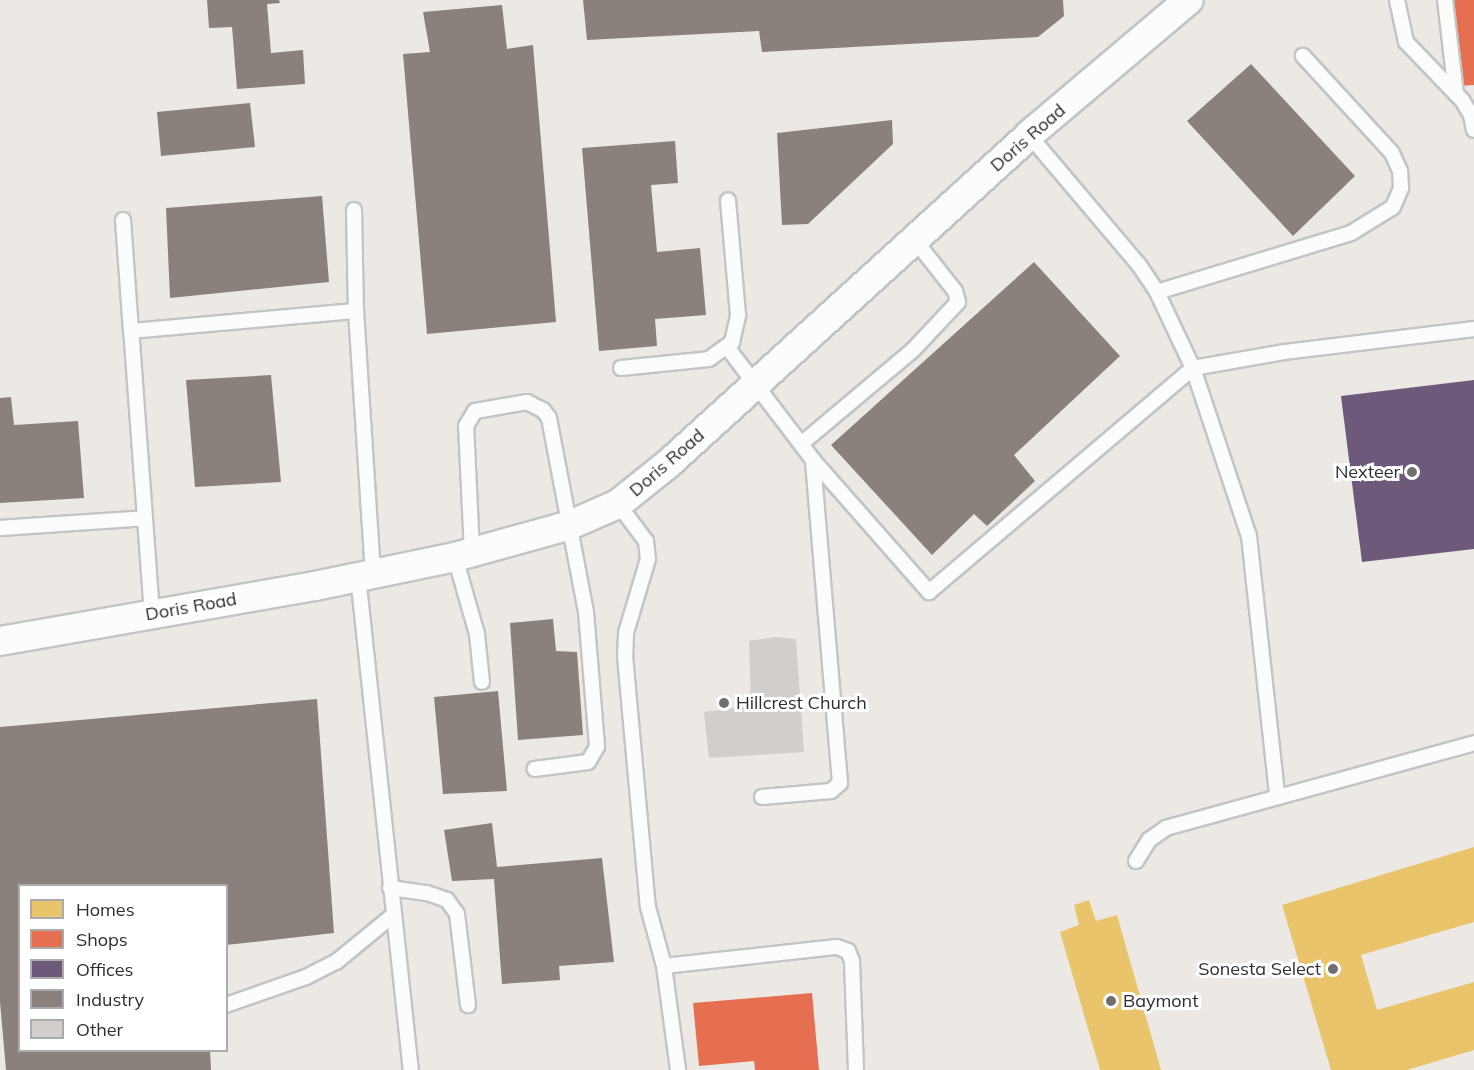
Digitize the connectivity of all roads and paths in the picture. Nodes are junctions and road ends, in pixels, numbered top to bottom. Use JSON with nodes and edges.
{"nodes":[{"id":1,"x":1189,"y":0,"type":"edge"},
{"id":2,"x":1397,"y":0,"type":"edge"},
{"id":3,"x":1445,"y":0,"type":"edge"},
{"id":4,"x":1303,"y":56,"type":"dead end"},
{"id":5,"x":1456,"y":94,"type":"junction"},
{"id":6,"x":1474,"y":130,"type":"edge"},
{"id":7,"x":1029,"y":135,"type":"junction"},
{"id":8,"x":728,"y":200,"type":"dead end"},
{"id":9,"x":354,"y":210,"type":"dead end"},
{"id":10,"x":123,"y":219,"type":"dead end"},
{"id":11,"x":914,"y":239,"type":"junction"},
{"id":12,"x":1157,"y":292,"type":"junction"},
{"id":13,"x":356,"y":311,"type":"junction"},
{"id":14,"x":1474,"y":329,"type":"edge"},
{"id":15,"x":131,"y":331,"type":"junction"},
{"id":16,"x":727,"y":347,"type":"junction"},
{"id":17,"x":621,"y":368,"type":"dead end"},
{"id":18,"x":1193,"y":368,"type":"junction"},
{"id":19,"x":756,"y":383,"type":"junction"},
{"id":20,"x":801,"y":444,"type":"junction"},
{"id":21,"x":813,"y":460,"type":"junction"},
{"id":22,"x":618,"y":504,"type":"junction"},
{"id":23,"x":145,"y":518,"type":"junction"},
{"id":24,"x":570,"y":525,"type":"junction"},
{"id":25,"x":0,"y":528,"type":"edge"},
{"id":26,"x":464,"y":554,"type":"junction"},
{"id":27,"x":366,"y":575,"type":"junction"},
{"id":28,"x":152,"y":614,"type":"junction"},
{"id":29,"x":0,"y":640,"type":"edge"},
{"id":30,"x":482,"y":682,"type":"dead end"},
{"id":31,"x":1474,"y":742,"type":"edge"},
{"id":32,"x":534,"y":769,"type":"dead end"},
{"id":33,"x":1277,"y":795,"type":"junction"},
{"id":34,"x":762,"y":797,"type":"dead end"},
{"id":35,"x":1136,"y":861,"type":"dead end"},
{"id":36,"x":390,"y":888,"type":"junction"},
{"id":37,"x":393,"y":916,"type":"junction"},
{"id":38,"x":664,"y":966,"type":"junction"},
{"id":39,"x":228,"y":1004,"type":"edge"},
{"id":40,"x":468,"y":1005,"type":"dead end"},
{"id":41,"x":411,"y":1070,"type":"edge"},
{"id":42,"x":678,"y":1070,"type":"edge"},
{"id":43,"x":856,"y":1070,"type":"edge"}],
"edges":[{"from":1,"to":7,"type":"street","name":"Doris Road"},
{"from":2,"to":5,"type":"lane"},
{"from":3,"to":5,"type":"lane"},
{"from":4,"to":12,"type":"lane"},
{"from":5,"to":6,"type":"lane"},
{"from":7,"to":11,"type":"street","name":"Doris Road"},
{"from":7,"to":12,"type":"lane"},
{"from":8,"to":16,"type":"lane"},
{"from":9,"to":13,"type":"lane"},
{"from":10,"to":15,"type":"lane"},
{"from":11,"to":19,"type":"street","name":"Doris Road"},
{"from":11,"to":20,"type":"lane"},
{"from":12,"to":18,"type":"lane"},
{"from":13,"to":15,"type":"lane"},
{"from":13,"to":27,"type":"lane"},
{"from":14,"to":18,"type":"lane"},
{"from":15,"to":23,"type":"lane"},
{"from":16,"to":17,"type":"lane"},
{"from":16,"to":19,"type":"lane"},
{"from":18,"to":21,"type":"lane"},
{"from":18,"to":33,"type":"lane"},
{"from":19,"to":20,"type":"lane"},
{"from":19,"to":22,"type":"street","name":"Doris Road"},
{"from":20,"to":21,"type":"lane"},
{"from":21,"to":34,"type":"lane"},
{"from":22,"to":24,"type":"street","name":"Doris Road"},
{"from":22,"to":38,"type":"lane"},
{"from":23,"to":25,"type":"lane"},
{"from":23,"to":28,"type":"lane"},
{"from":24,"to":26,"type":"street","name":"Doris Road"},
{"from":24,"to":26,"type":"lane"},
{"from":24,"to":32,"type":"lane"},
{"from":26,"to":27,"type":"street","name":"Doris Road"},
{"from":26,"to":30,"type":"lane"},
{"from":27,"to":28,"type":"street","name":"Doris Road"},
{"from":27,"to":36,"type":"lane"},
{"from":28,"to":29,"type":"street","name":"Doris Road"},
{"from":31,"to":33,"type":"lane"},
{"from":33,"to":35,"type":"lane"},
{"from":36,"to":37,"type":"lane"},
{"from":36,"to":40,"type":"lane"},
{"from":37,"to":39,"type":"lane"},
{"from":37,"to":41,"type":"lane"},
{"from":38,"to":42,"type":"lane"},
{"from":38,"to":43,"type":"lane"}]}
